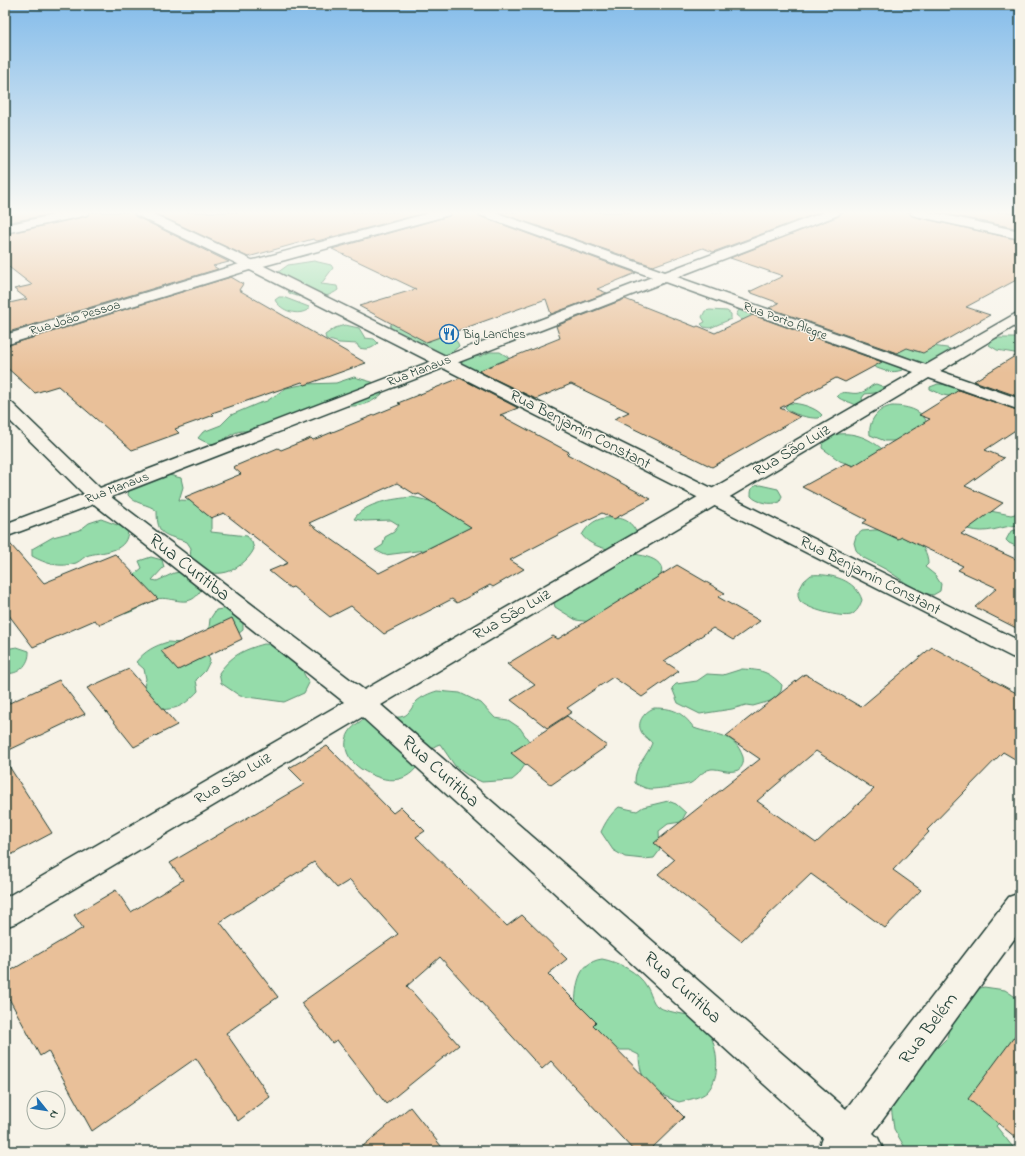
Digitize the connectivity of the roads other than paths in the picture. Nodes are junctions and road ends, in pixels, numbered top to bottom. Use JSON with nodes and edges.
{"nodes":[{"id":1,"x":248,"y":266,"type":"edge"},
{"id":2,"x":253,"y":266,"type":"edge"},
{"id":3,"x":634,"y":266,"type":"edge"},
{"id":4,"x":694,"y":266,"type":"edge"},
{"id":5,"x":665,"y":277,"type":"junction"},
{"id":6,"x":1020,"y":317,"type":"edge"},
{"id":7,"x":5,"y":340,"type":"edge"},
{"id":8,"x":443,"y":362,"type":"junction"},
{"id":9,"x":925,"y":372,"type":"junction"},
{"id":10,"x":1020,"y":405,"type":"edge"},
{"id":11,"x":5,"y":406,"type":"edge"},
{"id":12,"x":97,"y":496,"type":"junction"},
{"id":13,"x":714,"y":497,"type":"junction"},
{"id":14,"x":5,"y":531,"type":"edge"},
{"id":15,"x":1020,"y":651,"type":"edge"},
{"id":16,"x":363,"y":703,"type":"junction"},
{"id":17,"x":1020,"y":906,"type":"edge"},
{"id":18,"x":5,"y":914,"type":"edge"},
{"id":19,"x":850,"y":1146,"type":"edge"}],
"edges":[{"from":1,"to":7,"type":"street","name":"Rua João Pessoa"},
{"from":2,"to":8,"type":"street","name":"Rua Benjamin Constant"},
{"from":3,"to":5,"type":"street","name":"Rua Porto Alegre"},
{"from":4,"to":5,"type":"street","name":"Rua Manaus"},
{"from":5,"to":8,"type":"street","name":"Rua Manaus"},
{"from":5,"to":9,"type":"street","name":"Rua Porto Alegre"},
{"from":6,"to":9,"type":"street","name":"Rua São Luiz"},
{"from":8,"to":12,"type":"street","name":"Rua Manaus"},
{"from":8,"to":13,"type":"street","name":"Rua Benjamin Constant"},
{"from":9,"to":10,"type":"street","name":"Rua Porto Alegre"},
{"from":9,"to":13,"type":"street","name":"Rua São Luiz"},
{"from":11,"to":12,"type":"street","name":"Rua Curitiba"},
{"from":12,"to":14,"type":"street","name":"Rua Manaus"},
{"from":12,"to":16,"type":"street","name":"Rua Curitiba"},
{"from":13,"to":15,"type":"street","name":"Rua Benjamin Constant"},
{"from":13,"to":16,"type":"street","name":"Rua São Luiz"},
{"from":16,"to":18,"type":"street","name":"Rua São Luiz"},
{"from":16,"to":19,"type":"street","name":"Rua Curitiba"},
{"from":17,"to":19,"type":"street","name":"Rua Belém"}]}
